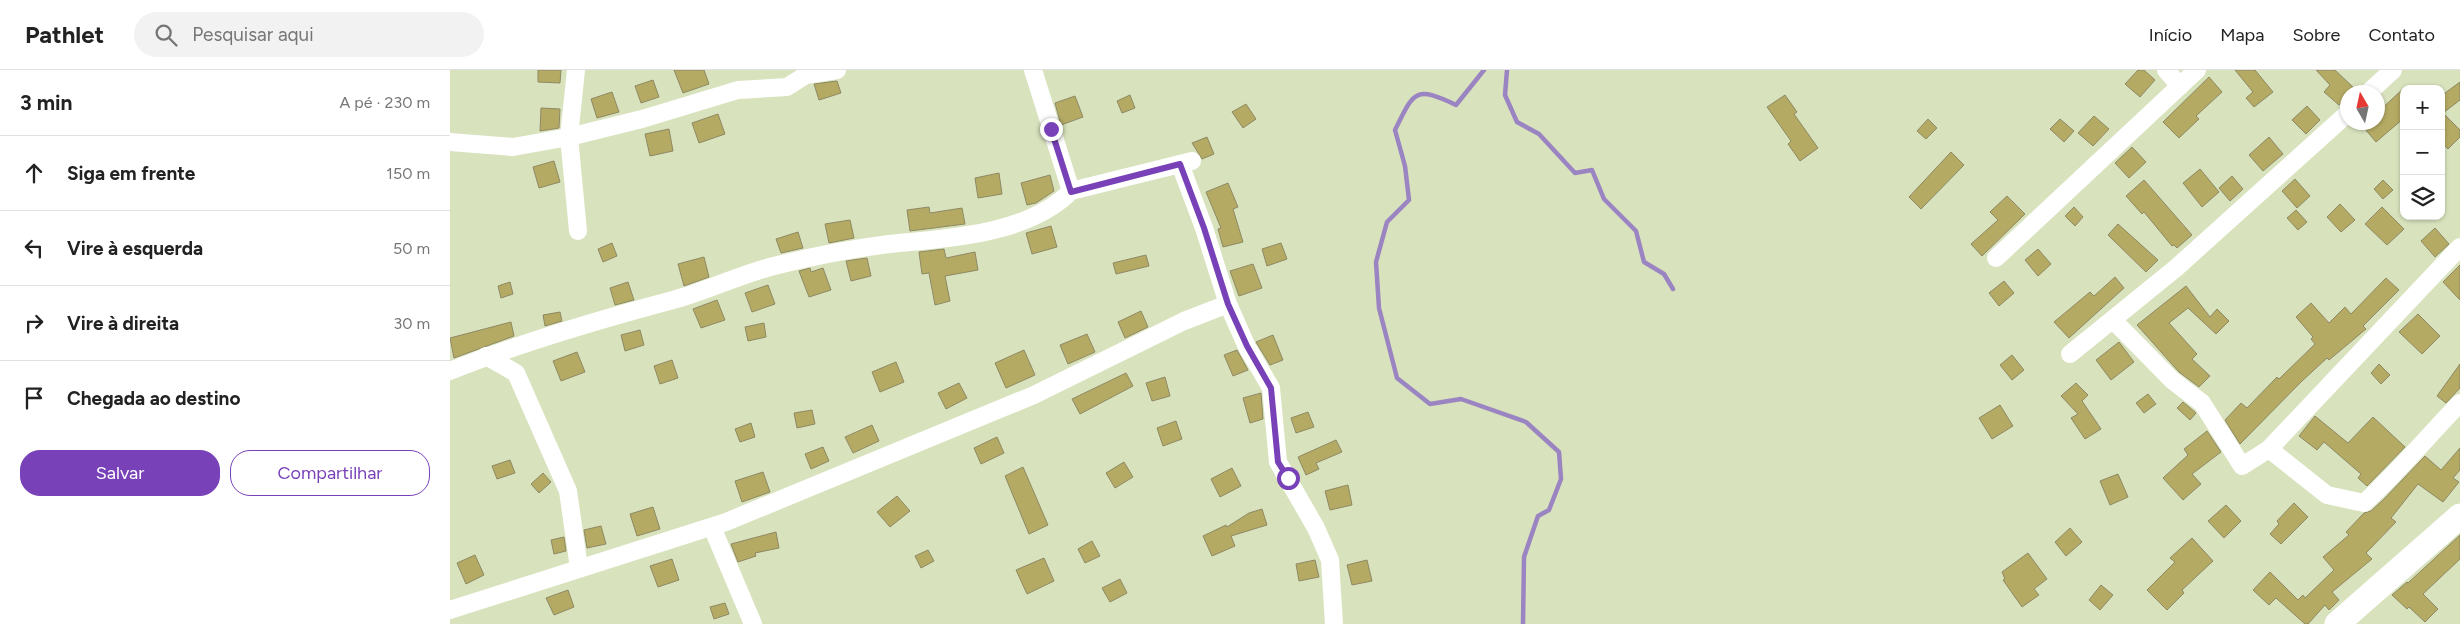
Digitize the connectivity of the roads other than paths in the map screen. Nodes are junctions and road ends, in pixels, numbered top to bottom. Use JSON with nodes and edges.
{"nodes":[{"id":1,"x":576,"y":70,"type":"edge"},
{"id":2,"x":837,"y":70,"type":"edge"},
{"id":3,"x":1033,"y":70,"type":"edge"},
{"id":4,"x":2166,"y":70,"type":"edge"},
{"id":5,"x":2197,"y":70,"type":"edge"},
{"id":6,"x":2393,"y":70,"type":"edge"},
{"id":7,"x":2377,"y":85,"type":"edge"},
{"id":8,"x":2180,"y":86,"type":"junction"},
{"id":9,"x":2340,"y":120,"type":"edge"},
{"id":10,"x":569,"y":137,"type":"junction"},
{"id":11,"x":450,"y":142,"type":"edge"},
{"id":12,"x":1071,"y":192,"type":"junction"},
{"id":13,"x":578,"y":231,"type":"dead end"},
{"id":14,"x":2460,"y":247,"type":"edge"},
{"id":15,"x":1996,"y":258,"type":"dead end"},
{"id":16,"x":1228,"y":304,"type":"junction"},
{"id":17,"x":2112,"y":320,"type":"junction"},
{"id":18,"x":520,"y":346,"type":"junction"},
{"id":19,"x":2070,"y":354,"type":"dead end"},
{"id":20,"x":486,"y":356,"type":"junction"},
{"id":21,"x":450,"y":372,"type":"edge"},
{"id":22,"x":516,"y":373,"type":"junction"},
{"id":23,"x":2460,"y":404,"type":"edge"},
{"id":24,"x":2268,"y":448,"type":"junction"},
{"id":25,"x":2460,"y":516,"type":"edge"},
{"id":26,"x":712,"y":526,"type":"junction"},
{"id":27,"x":579,"y":568,"type":"junction"},
{"id":28,"x":450,"y":610,"type":"edge"},
{"id":29,"x":753,"y":624,"type":"edge"},
{"id":30,"x":1334,"y":624,"type":"edge"},
{"id":31,"x":2337,"y":624,"type":"edge"}],
"edges":[{"from":1,"to":10,"type":"street"},
{"from":2,"to":10,"type":"street"},
{"from":3,"to":12,"type":"street"},
{"from":4,"to":8,"type":"street"},
{"from":5,"to":8,"type":"street"},
{"from":6,"to":7,"type":"street"},
{"from":8,"to":15,"type":"street"},
{"from":9,"to":17,"type":"street"},
{"from":10,"to":11,"type":"street"},
{"from":10,"to":13,"type":"street"},
{"from":12,"to":16,"type":"street"},
{"from":12,"to":18,"type":"street"},
{"from":14,"to":24,"type":"street"},
{"from":16,"to":26,"type":"street"},
{"from":16,"to":30,"type":"street"},
{"from":17,"to":19,"type":"street"},
{"from":17,"to":24,"type":"street"},
{"from":18,"to":20,"type":"street"},
{"from":18,"to":22,"type":"street"},
{"from":20,"to":21,"type":"street"},
{"from":20,"to":22,"type":"street"},
{"from":22,"to":27,"type":"street"},
{"from":23,"to":24,"type":"street"},
{"from":25,"to":31,"type":"street"},
{"from":26,"to":27,"type":"street"},
{"from":26,"to":29,"type":"street"},
{"from":27,"to":28,"type":"street"}]}
